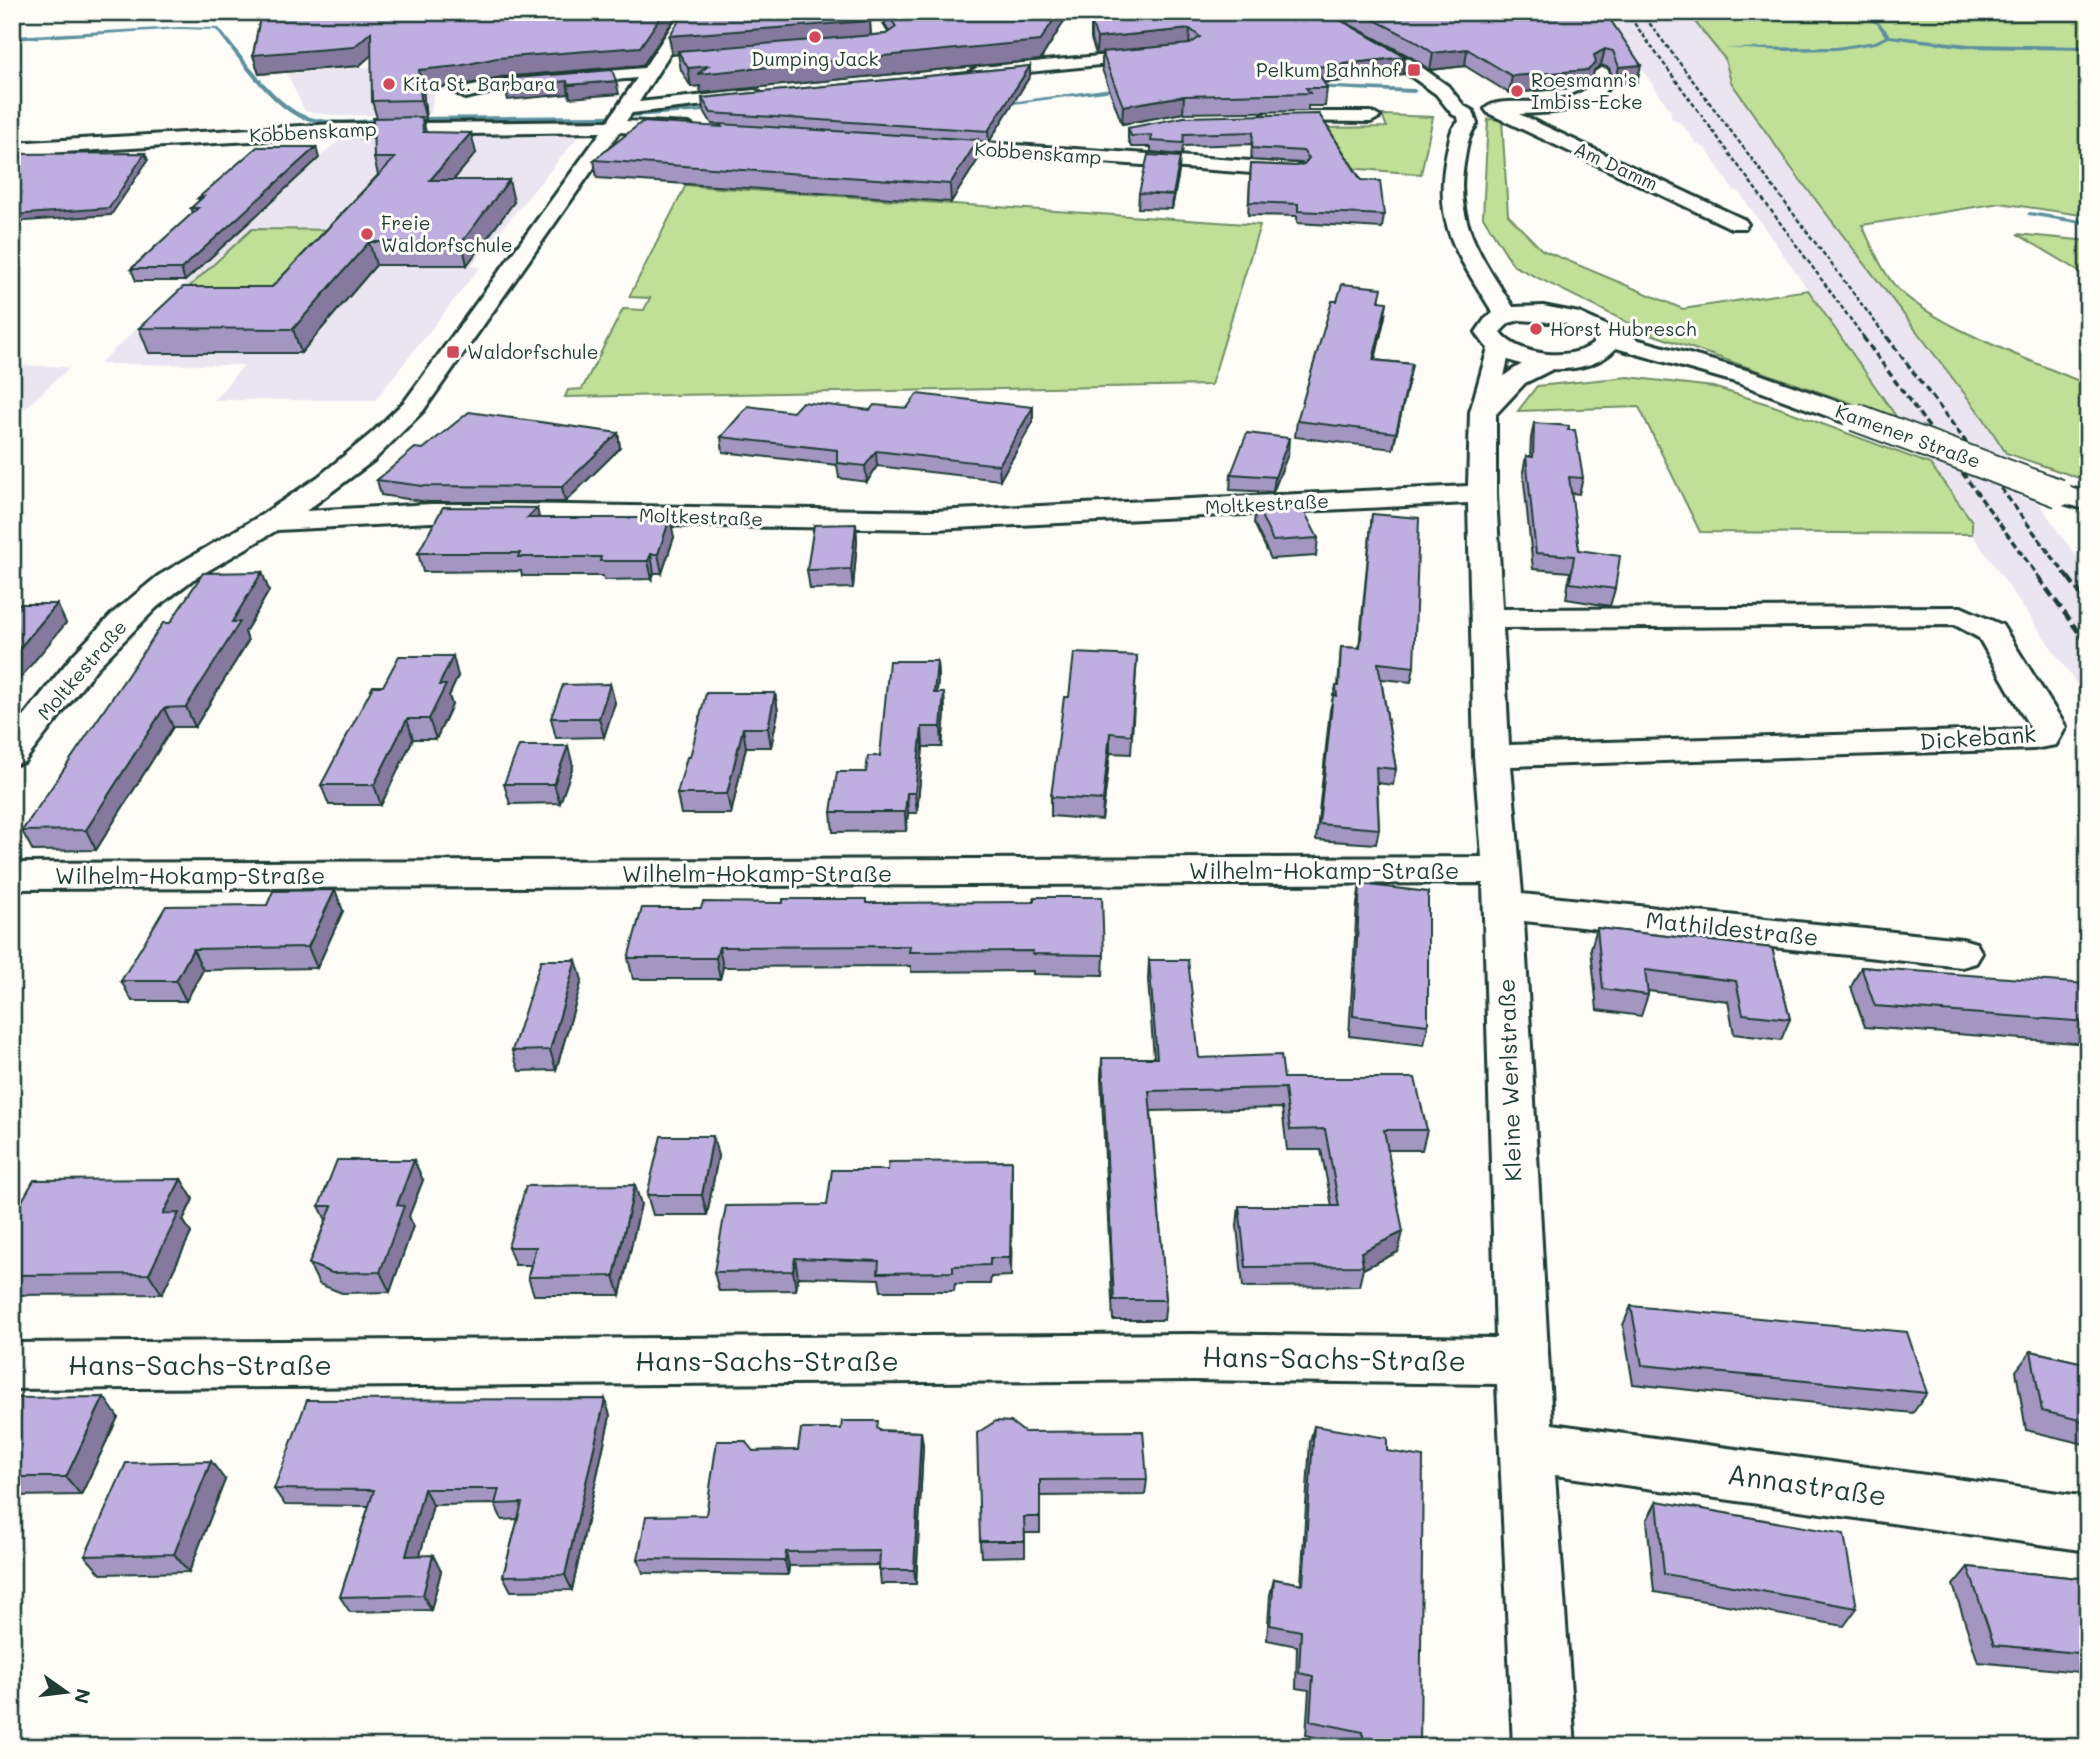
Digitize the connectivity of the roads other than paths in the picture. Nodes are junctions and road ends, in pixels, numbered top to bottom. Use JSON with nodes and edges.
{"nodes":[{"id":1,"x":689,"y":12,"type":"edge"},
{"id":2,"x":937,"y":12,"type":"edge"},
{"id":3,"x":1308,"y":12,"type":"edge"},
{"id":4,"x":833,"y":49,"type":"edge"},
{"id":5,"x":1176,"y":54,"type":"edge"},
{"id":6,"x":659,"y":66,"type":"junction"},
{"id":7,"x":1601,"y":73,"type":"edge"},
{"id":8,"x":966,"y":74,"type":"edge"},
{"id":9,"x":465,"y":93,"type":"edge"},
{"id":10,"x":776,"y":93,"type":"edge"},
{"id":11,"x":1494,"y":110,"type":"junction"},
{"id":12,"x":622,"y":116,"type":"junction"},
{"id":13,"x":1459,"y":116,"type":"junction"},
{"id":14,"x":1371,"y":117,"type":"dead end"},
{"id":15,"x":1250,"y":118,"type":"edge"},
{"id":16,"x":712,"y":131,"type":"edge"},
{"id":17,"x":1094,"y":140,"type":"dead end"},
{"id":18,"x":905,"y":144,"type":"edge"},
{"id":19,"x":12,"y":149,"type":"edge"},
{"id":20,"x":1049,"y":153,"type":"junction"},
{"id":21,"x":1295,"y":170,"type":"edge"},
{"id":22,"x":1738,"y":223,"type":"dead end"},
{"id":23,"x":1473,"y":257,"type":"junction"},
{"id":24,"x":1551,"y":314,"type":"junction"},
{"id":25,"x":1507,"y":316,"type":"junction"},
{"id":26,"x":1499,"y":346,"type":"junction"},
{"id":27,"x":1600,"y":346,"type":"junction"},
{"id":28,"x":1550,"y":360,"type":"junction"},
{"id":29,"x":1483,"y":412,"type":"junction"},
{"id":30,"x":1482,"y":494,"type":"junction"},
{"id":31,"x":2088,"y":502,"type":"edge"},
{"id":32,"x":270,"y":522,"type":"junction"},
{"id":33,"x":1486,"y":619,"type":"junction"},
{"id":34,"x":12,"y":754,"type":"edge"},
{"id":35,"x":1492,"y":757,"type":"junction"},
{"id":36,"x":12,"y":876,"type":"edge"},
{"id":37,"x":1502,"y":888,"type":"junction"},
{"id":38,"x":1962,"y":953,"type":"dead end"},
{"id":39,"x":1522,"y":1361,"type":"junction"},
{"id":40,"x":12,"y":1366,"type":"edge"},
{"id":41,"x":1526,"y":1446,"type":"junction"},
{"id":42,"x":2088,"y":1524,"type":"edge"},
{"id":43,"x":1544,"y":1747,"type":"edge"}],
"edges":[{"from":1,"to":6,"type":"street"},
{"from":2,"to":4,"type":"street"},
{"from":3,"to":13,"type":"street"},
{"from":5,"to":8,"type":"street"},
{"from":6,"to":9,"type":"street"},
{"from":6,"to":12,"type":"street"},
{"from":7,"to":11,"type":"street"},
{"from":10,"to":12,"type":"street"},
{"from":11,"to":13,"type":"street"},
{"from":11,"to":22,"type":"street","name":"Am Damm"},
{"from":12,"to":16,"type":"street","name":"Kobbenskamp"},
{"from":12,"to":19,"type":"street","name":"Kobbenskamp"},
{"from":12,"to":32,"type":"street"},
{"from":13,"to":23,"type":"street"},
{"from":14,"to":15,"type":"street"},
{"from":17,"to":20,"type":"street"},
{"from":18,"to":20,"type":"street","name":"Kobbenskamp"},
{"from":20,"to":21,"type":"street","name":"Kobbenskamp"},
{"from":23,"to":24,"type":"street"},
{"from":23,"to":25,"type":"street"},
{"from":24,"to":25,"type":"street"},
{"from":24,"to":27,"type":"street"},
{"from":25,"to":26,"type":"street","name":"Kleine Werlstraße"},
{"from":26,"to":28,"type":"street"},
{"from":26,"to":29,"type":"street","name":"Kleine Werlstraße"},
{"from":27,"to":28,"type":"street"},
{"from":27,"to":31,"type":"street","name":"Kamener Straße","bridge":true},
{"from":28,"to":29,"type":"street"},
{"from":29,"to":30,"type":"street","name":"Kleine Werlstraße"},
{"from":30,"to":32,"type":"street","name":"Moltkestraße"},
{"from":30,"to":33,"type":"street","name":"Kleine Werlstraße"},
{"from":32,"to":34,"type":"street","name":"Moltkestraße"},
{"from":33,"to":35,"type":"street","name":"Kleine Werlstraße"},
{"from":33,"to":35,"type":"street","name":"Dickebank"},
{"from":35,"to":37,"type":"street","name":"Kleine Werlstraße"},
{"from":36,"to":37,"type":"street","name":"Wilhelm-Hokamp-Straße"},
{"from":37,"to":38,"type":"street","name":"Mathildestraße"},
{"from":37,"to":39,"type":"street","name":"Kleine Werlstraße"},
{"from":39,"to":40,"type":"street","name":"Hans-Sachs-Straße"},
{"from":39,"to":41,"type":"street","name":"Kleine Werlstraße"},
{"from":41,"to":42,"type":"street","name":"Annastraße"},
{"from":41,"to":43,"type":"street","name":"Kleine Werlstraße"}]}
